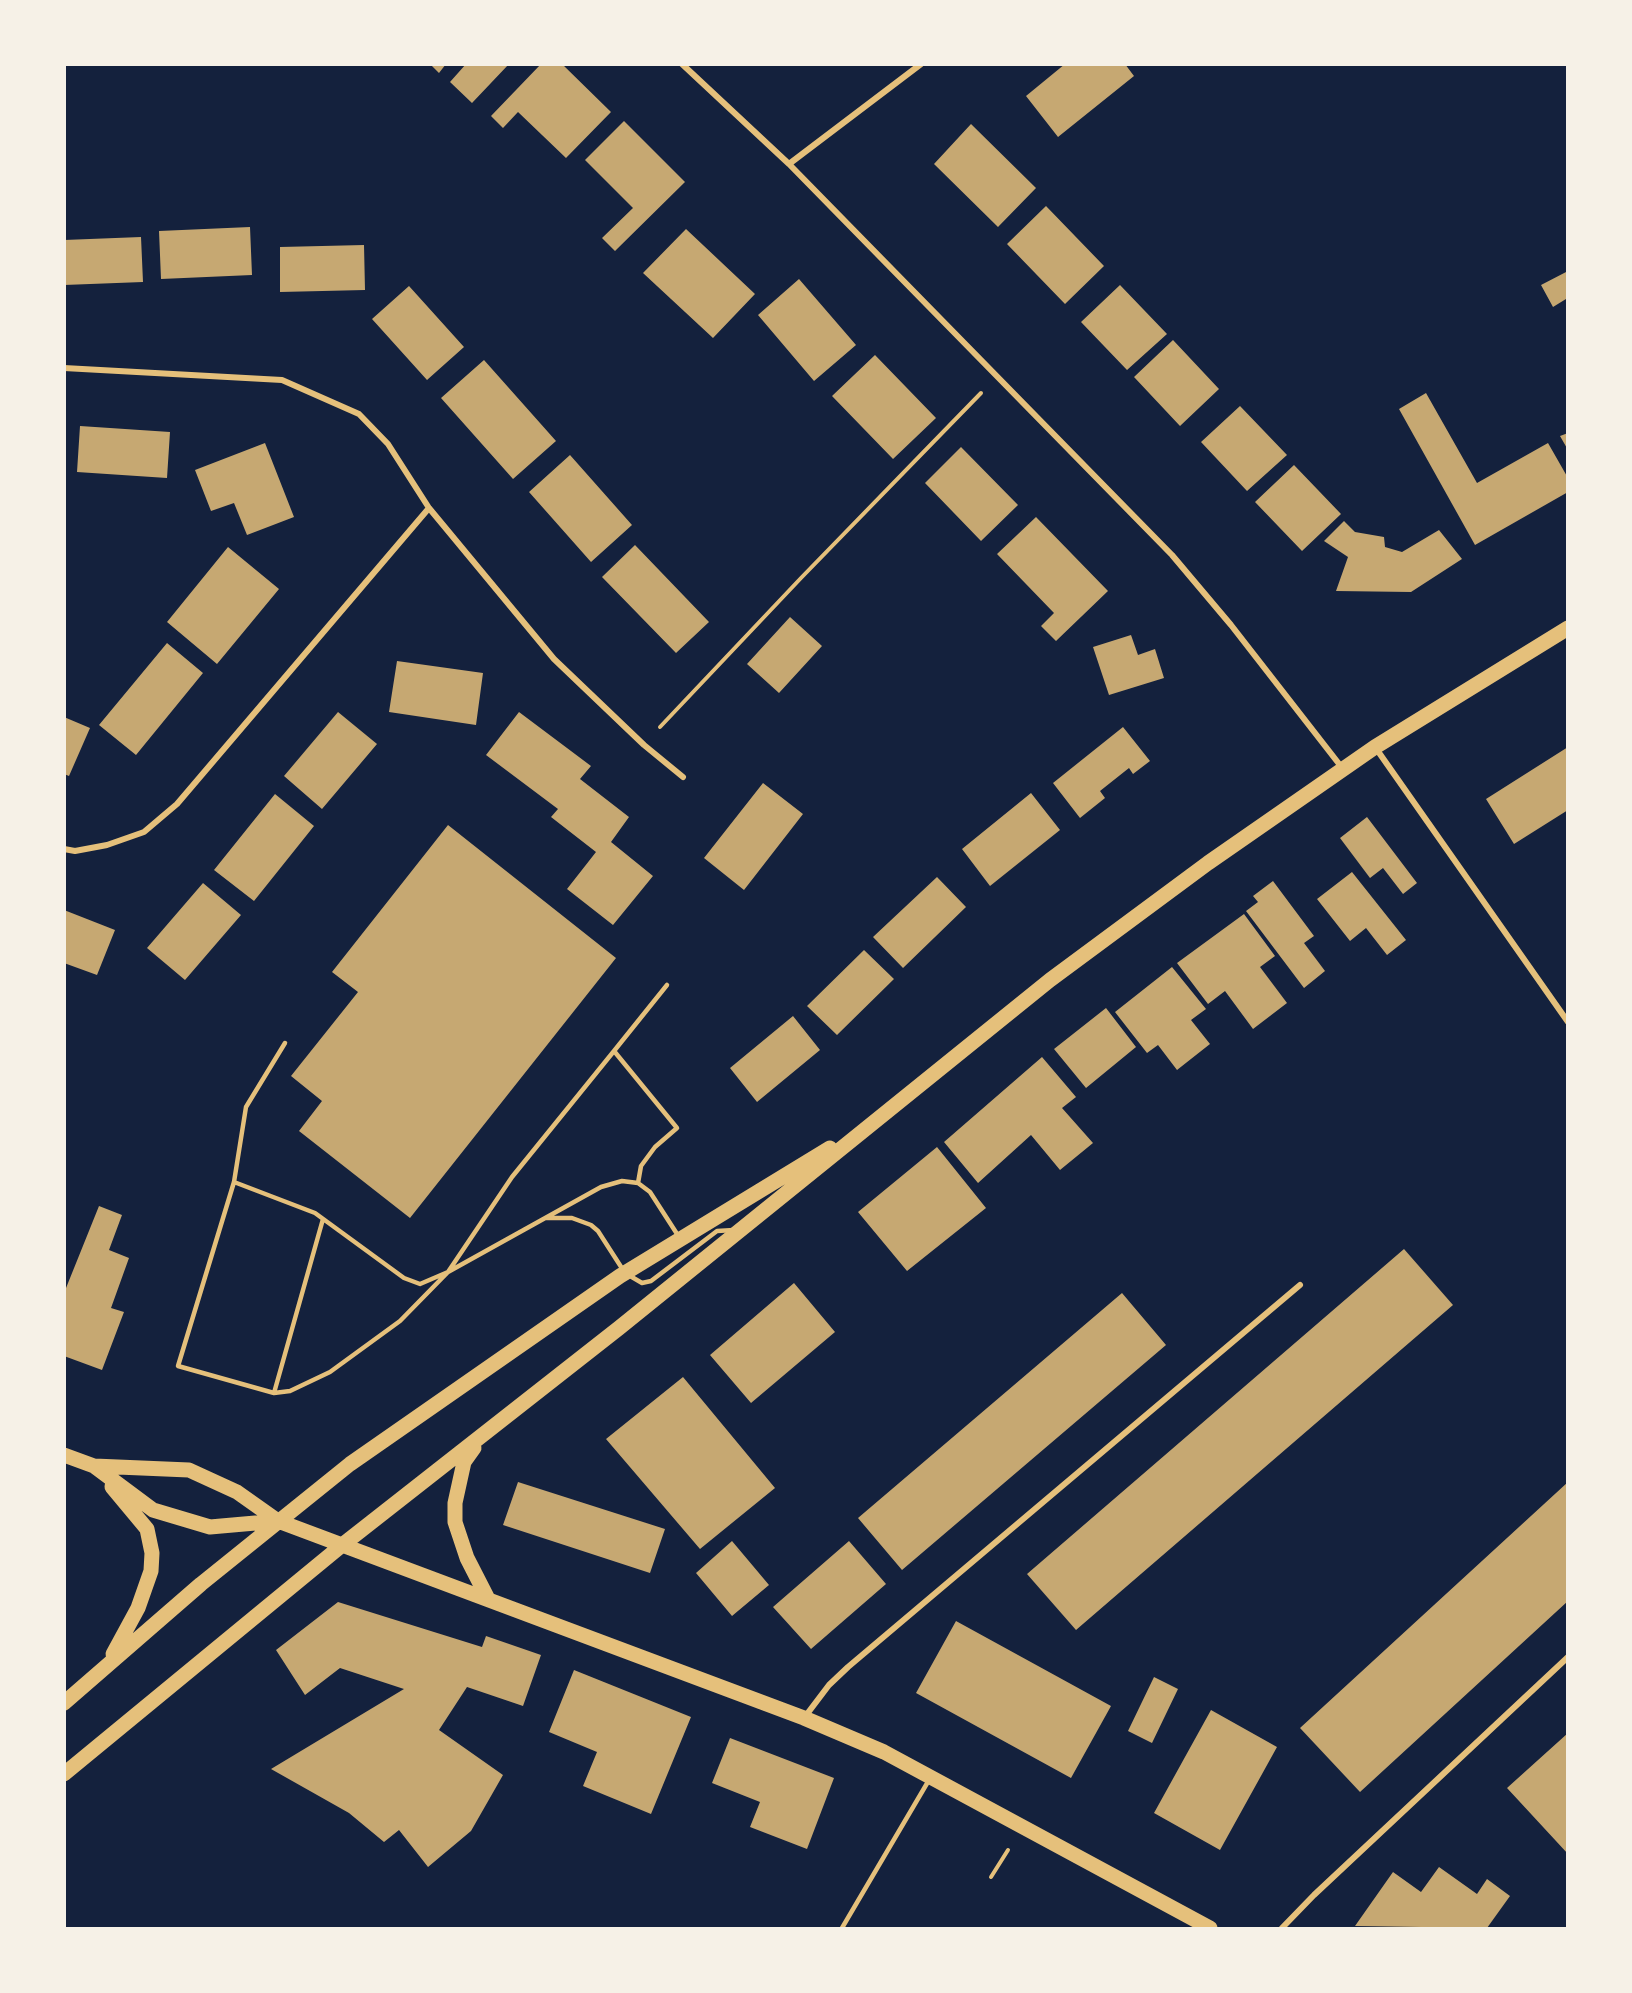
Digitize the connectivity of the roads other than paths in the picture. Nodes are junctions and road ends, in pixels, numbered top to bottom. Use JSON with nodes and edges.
{"nodes":[{"id":1,"x":682,"y":64,"type":"edge"},
{"id":2,"x":921,"y":64,"type":"edge"},
{"id":3,"x":789,"y":164,"type":"junction"},
{"id":4,"x":64,"y":368,"type":"edge"},
{"id":5,"x":429,"y":508,"type":"junction"},
{"id":6,"x":1568,"y":628,"type":"edge"},
{"id":7,"x":1375,"y":747,"type":"junction"},
{"id":8,"x":1343,"y":769,"type":"junction"},
{"id":9,"x":683,"y":777,"type":"dead end"},
{"id":10,"x":64,"y":849,"type":"edge"},
{"id":11,"x":667,"y":986,"type":"dead end"},
{"id":12,"x":1568,"y":1022,"type":"edge"},
{"id":13,"x":285,"y":1043,"type":"dead end"},
{"id":14,"x":615,"y":1051,"type":"junction"},
{"id":15,"x":879,"y":1119,"type":"junction"},
{"id":16,"x":234,"y":1182,"type":"junction"},
{"id":17,"x":638,"y":1183,"type":"junction"},
{"id":18,"x":545,"y":1218,"type":"junction"},
{"id":19,"x":323,"y":1219,"type":"junction"},
{"id":20,"x":742,"y":1229,"type":"junction"},
{"id":21,"x":681,"y":1240,"type":"junction"},
{"id":22,"x":448,"y":1272,"type":"junction"},
{"id":23,"x":626,"y":1273,"type":"junction"},
{"id":24,"x":1300,"y":1285,"type":"dead end"},
{"id":25,"x":274,"y":1393,"type":"junction"},
{"id":26,"x":487,"y":1432,"type":"junction"},
{"id":27,"x":64,"y":1455,"type":"edge"},
{"id":28,"x":94,"y":1466,"type":"junction"},
{"id":29,"x":278,"y":1521,"type":"junction"},
{"id":30,"x":341,"y":1546,"type":"junction"},
{"id":31,"x":488,"y":1599,"type":"junction"},
{"id":32,"x":1568,"y":1657,"type":"edge"},
{"id":33,"x":109,"y":1662,"type":"junction"},
{"id":34,"x":64,"y":1702,"type":"edge"},
{"id":35,"x":804,"y":1718,"type":"junction"},
{"id":36,"x":64,"y":1774,"type":"edge"},
{"id":37,"x":931,"y":1778,"type":"junction"},
{"id":38,"x":842,"y":1929,"type":"edge"},
{"id":39,"x":1210,"y":1929,"type":"edge"},
{"id":40,"x":1282,"y":1929,"type":"edge"}],
"edges":[{"from":1,"to":3,"type":"street"},
{"from":2,"to":3,"type":"street"},
{"from":3,"to":8,"type":"street"},
{"from":4,"to":5,"type":"street"},
{"from":5,"to":9,"type":"street"},
{"from":5,"to":10,"type":"street"},
{"from":6,"to":7,"type":"main road"},
{"from":7,"to":8,"type":"main road"},
{"from":7,"to":12,"type":"street"},
{"from":8,"to":15,"type":"main road"},
{"from":11,"to":14,"type":"lane"},
{"from":13,"to":16,"type":"lane"},
{"from":14,"to":17,"type":"lane"},
{"from":14,"to":22,"type":"lane"},
{"from":15,"to":20,"type":"main road"},
{"from":15,"to":21,"type":"main road"},
{"from":16,"to":19,"type":"lane"},
{"from":16,"to":25,"type":"lane"},
{"from":17,"to":18,"type":"lane"},
{"from":17,"to":21,"type":"lane"},
{"from":18,"to":22,"type":"lane"},
{"from":18,"to":23,"type":"lane"},
{"from":19,"to":22,"type":"lane"},
{"from":19,"to":25,"type":"lane"},
{"from":20,"to":23,"type":"lane"},
{"from":20,"to":26,"type":"main road"},
{"from":21,"to":23,"type":"main road"},
{"from":22,"to":25,"type":"lane"},
{"from":23,"to":29,"type":"main road"},
{"from":24,"to":35,"type":"street"},
{"from":26,"to":30,"type":"main road"},
{"from":26,"to":31,"type":"main road"},
{"from":27,"to":28,"type":"main road"},
{"from":28,"to":29,"type":"main road"},
{"from":28,"to":29,"type":"main road"},
{"from":28,"to":33,"type":"main road"},
{"from":29,"to":30,"type":"main road"},
{"from":29,"to":33,"type":"main road"},
{"from":30,"to":31,"type":"main road"},
{"from":30,"to":36,"type":"main road"},
{"from":31,"to":35,"type":"main road"},
{"from":32,"to":40,"type":"street"},
{"from":33,"to":34,"type":"main road"},
{"from":35,"to":37,"type":"main road"},
{"from":37,"to":38,"type":"lane"},
{"from":37,"to":39,"type":"main road"}]}
